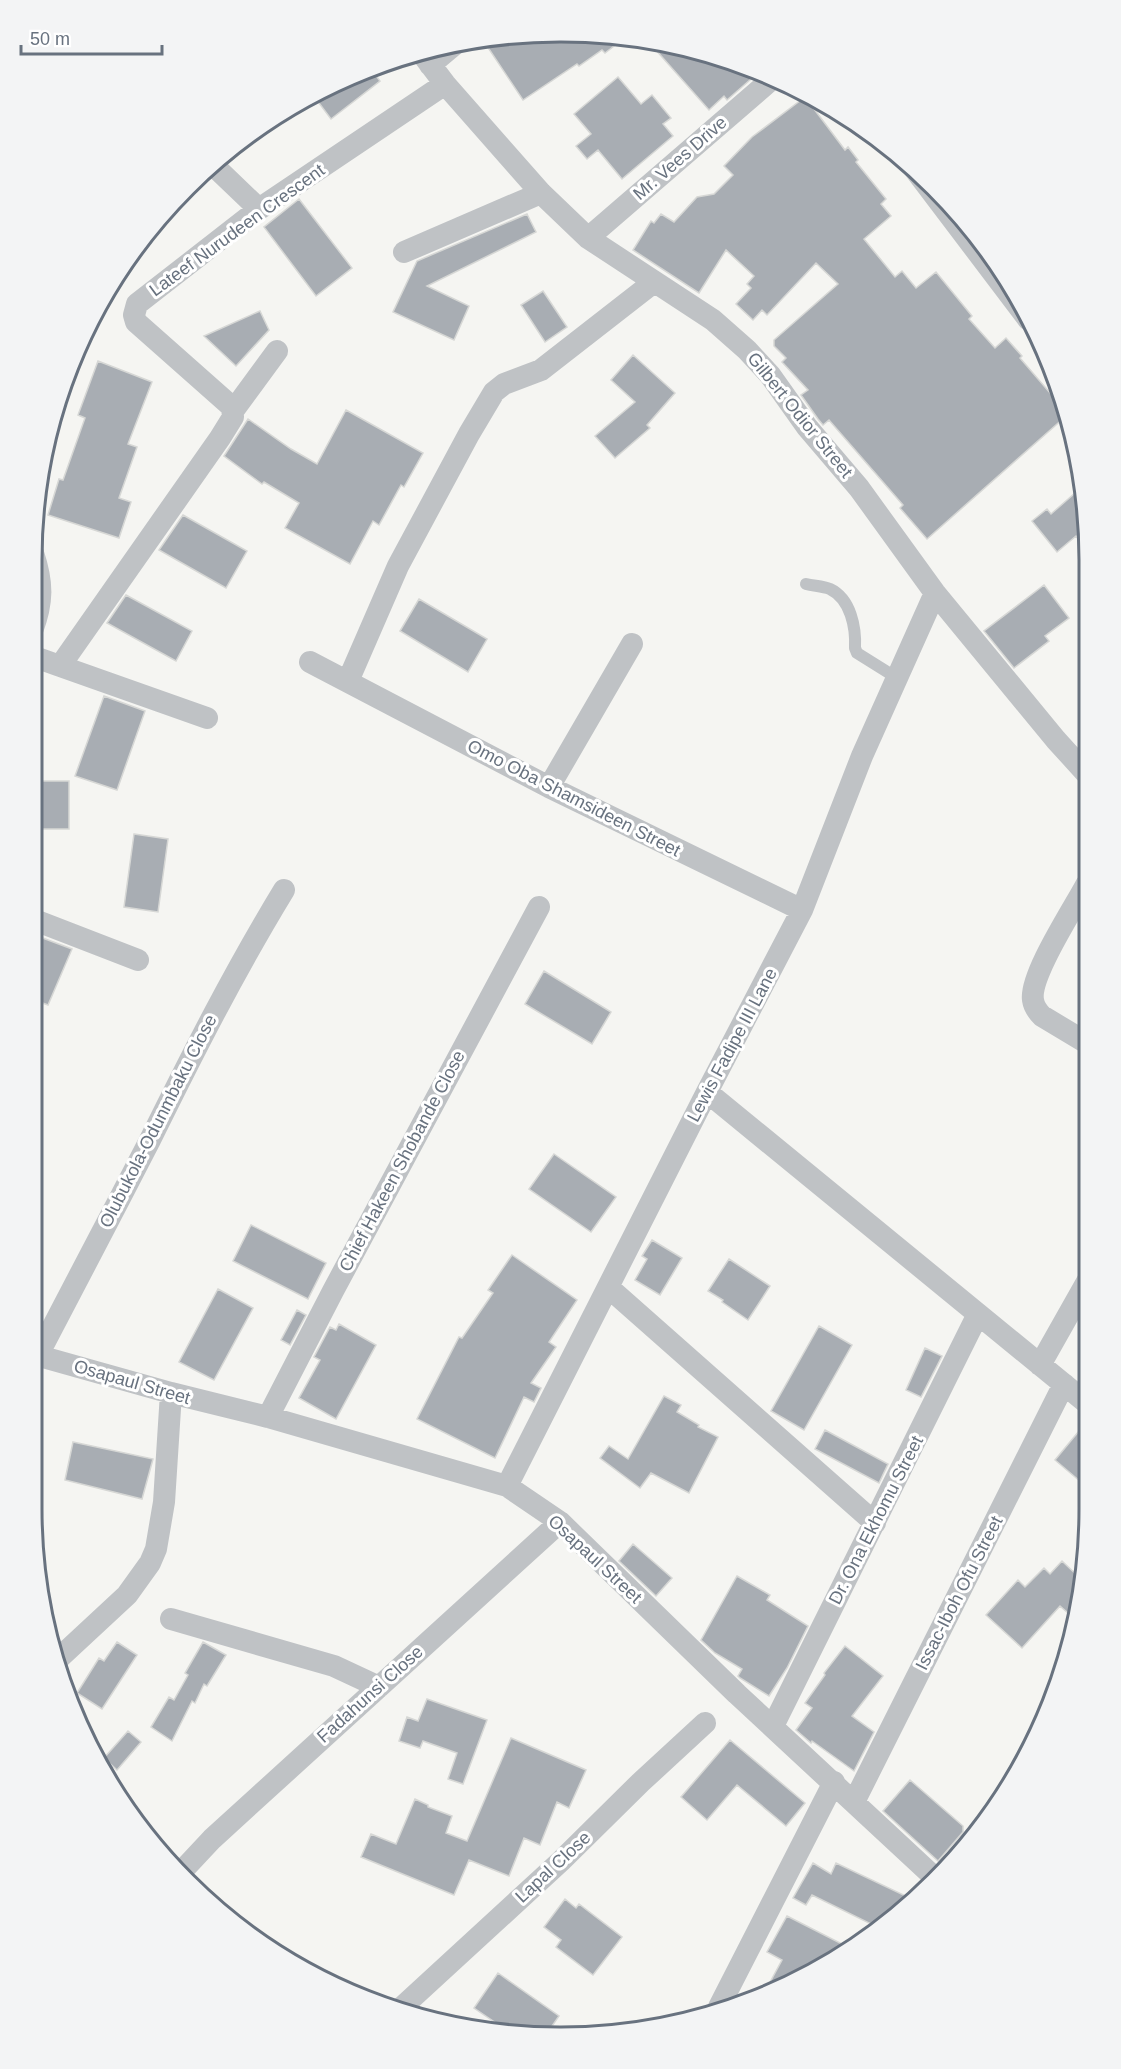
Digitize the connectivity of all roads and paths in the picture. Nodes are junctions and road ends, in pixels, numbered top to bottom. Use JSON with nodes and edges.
{"nodes":[{"id":1,"x":426,"y":60,"type":"edge"},
{"id":2,"x":445,"y":84,"type":"junction"},
{"id":3,"x":766,"y":84,"type":"edge"},
{"id":4,"x":219,"y":171,"type":"edge"},
{"id":5,"x":541,"y":193,"type":"junction"},
{"id":6,"x":259,"y":209,"type":"junction"},
{"id":7,"x":588,"y":238,"type":"junction"},
{"id":8,"x":404,"y":252,"type":"dead end"},
{"id":9,"x":654,"y":282,"type":"junction"},
{"id":10,"x":277,"y":351,"type":"dead end"},
{"id":11,"x":233,"y":411,"type":"junction"},
{"id":12,"x":806,"y":584,"type":"dead end"},
{"id":13,"x":935,"y":593,"type":"junction"},
{"id":14,"x":632,"y":644,"type":"dead end"},
{"id":15,"x":42,"y":660,"type":"edge"},
{"id":16,"x":310,"y":662,"type":"dead end"},
{"id":17,"x":60,"y":666,"type":"junction"},
{"id":18,"x":897,"y":678,"type":"junction"},
{"id":19,"x":348,"y":681,"type":"junction"},
{"id":20,"x":207,"y":718,"type":"dead end"},
{"id":21,"x":1079,"y":765,"type":"edge"},
{"id":22,"x":549,"y":787,"type":"junction"},
{"id":23,"x":284,"y":890,"type":"dead end"},
{"id":24,"x":1079,"y":898,"type":"edge"},
{"id":25,"x":539,"y":907,"type":"dead end"},
{"id":26,"x":802,"y":910,"type":"junction"},
{"id":27,"x":42,"y":923,"type":"edge"},
{"id":28,"x":138,"y":960,"type":"dead end"},
{"id":29,"x":1079,"y":1037,"type":"edge"},
{"id":30,"x":707,"y":1092,"type":"junction"},
{"id":31,"x":608,"y":1287,"type":"junction"},
{"id":32,"x":1079,"y":1296,"type":"edge"},
{"id":33,"x":978,"y":1314,"type":"junction"},
{"id":34,"x":42,"y":1341,"type":"edge"},
{"id":35,"x":42,"y":1356,"type":"edge"},
{"id":36,"x":1040,"y":1365,"type":"junction"},
{"id":37,"x":1064,"y":1384,"type":"junction"},
{"id":38,"x":171,"y":1393,"type":"junction"},
{"id":39,"x":1079,"y":1396,"type":"edge"},
{"id":40,"x":268,"y":1417,"type":"junction"},
{"id":41,"x":507,"y":1486,"type":"junction"},
{"id":42,"x":560,"y":1522,"type":"junction"},
{"id":43,"x":875,"y":1523,"type":"junction"},
{"id":44,"x":171,"y":1619,"type":"dead end"},
{"id":45,"x":63,"y":1654,"type":"edge"},
{"id":46,"x":379,"y":1687,"type":"junction"},
{"id":47,"x":705,"y":1723,"type":"dead end"},
{"id":48,"x":773,"y":1726,"type":"junction"},
{"id":49,"x":834,"y":1782,"type":"junction"},
{"id":50,"x":854,"y":1802,"type":"junction"},
{"id":51,"x":186,"y":1867,"type":"edge"},
{"id":52,"x":929,"y":1873,"type":"edge"},
{"id":53,"x":722,"y":2000,"type":"edge"},
{"id":54,"x":407,"y":2003,"type":"edge"}],
"edges":[{"from":1,"to":2,"type":"street","name":"Gilbert Odior Street"},
{"from":2,"to":5,"type":"street","name":"Gilbert Odior Street"},
{"from":2,"to":6,"type":"street","name":"Lateef Nurudeen Crescent"},
{"from":3,"to":7,"type":"street","name":"Mr. Vees Drive"},
{"from":4,"to":6,"type":"street"},
{"from":5,"to":7,"type":"street","name":"Gilbert Odior Street"},
{"from":5,"to":8,"type":"street"},
{"from":6,"to":11,"type":"street","name":"Lateef Nurudeen Crescent"},
{"from":7,"to":9,"type":"street","name":"Gilbert Odior Street"},
{"from":9,"to":13,"type":"street","name":"Gilbert Odior Street"},
{"from":9,"to":19,"type":"street"},
{"from":10,"to":11,"type":"street"},
{"from":11,"to":17,"type":"street"},
{"from":12,"to":18,"type":"lane"},
{"from":13,"to":18,"type":"street","name":"Lewis Fadipe III Lane"},
{"from":13,"to":21,"type":"street","name":"Gilbert Odior Street"},
{"from":14,"to":22,"type":"street"},
{"from":15,"to":17,"type":"street"},
{"from":16,"to":19,"type":"street","name":"Omo Oba Shamsideen Street"},
{"from":17,"to":20,"type":"street"},
{"from":18,"to":26,"type":"street","name":"Lewis Fadipe III Lane"},
{"from":19,"to":22,"type":"street","name":"Omo Oba Shamsideen Street"},
{"from":22,"to":26,"type":"street","name":"Omo Oba Shamsideen Street"},
{"from":23,"to":34,"type":"street","name":"Olubukola-Odunmbaku Close"},
{"from":24,"to":29,"type":"street"},
{"from":25,"to":40,"type":"street","name":"Chief Hakeen Shobande Close"},
{"from":26,"to":30,"type":"street","name":"Lewis Fadipe III Lane"},
{"from":27,"to":28,"type":"street"},
{"from":30,"to":31,"type":"street","name":"Lewis Fadipe III Lane"},
{"from":30,"to":33,"type":"street"},
{"from":31,"to":41,"type":"street","name":"Lewis Fadipe III Lane"},
{"from":31,"to":43,"type":"street"},
{"from":32,"to":36,"type":"street"},
{"from":33,"to":36,"type":"street"},
{"from":33,"to":43,"type":"street","name":"Dr. Ona Ekhomu Street"},
{"from":35,"to":38,"type":"street","name":"Osapaul Street"},
{"from":36,"to":37,"type":"street"},
{"from":37,"to":39,"type":"street"},
{"from":37,"to":50,"type":"street","name":"Issac-Iboh Ofu Street"},
{"from":38,"to":40,"type":"street","name":"Osapaul Street"},
{"from":38,"to":45,"type":"street"},
{"from":40,"to":41,"type":"street","name":"Osapaul Street"},
{"from":41,"to":42,"type":"street","name":"Osapaul Street"},
{"from":42,"to":46,"type":"street","name":"Fadahunsi Close"},
{"from":42,"to":48,"type":"street","name":"Osapaul Street"},
{"from":43,"to":48,"type":"street","name":"Dr. Ona Ekhomu Street"},
{"from":44,"to":46,"type":"street"},
{"from":46,"to":51,"type":"street","name":"Fadahunsi Close"},
{"from":47,"to":54,"type":"street","name":"Lapal Close"},
{"from":48,"to":49,"type":"street","name":"Osapaul Street"},
{"from":49,"to":50,"type":"street","name":"Osapaul Street"},
{"from":49,"to":53,"type":"street"},
{"from":50,"to":52,"type":"street","name":"Osapaul Street"}]}
